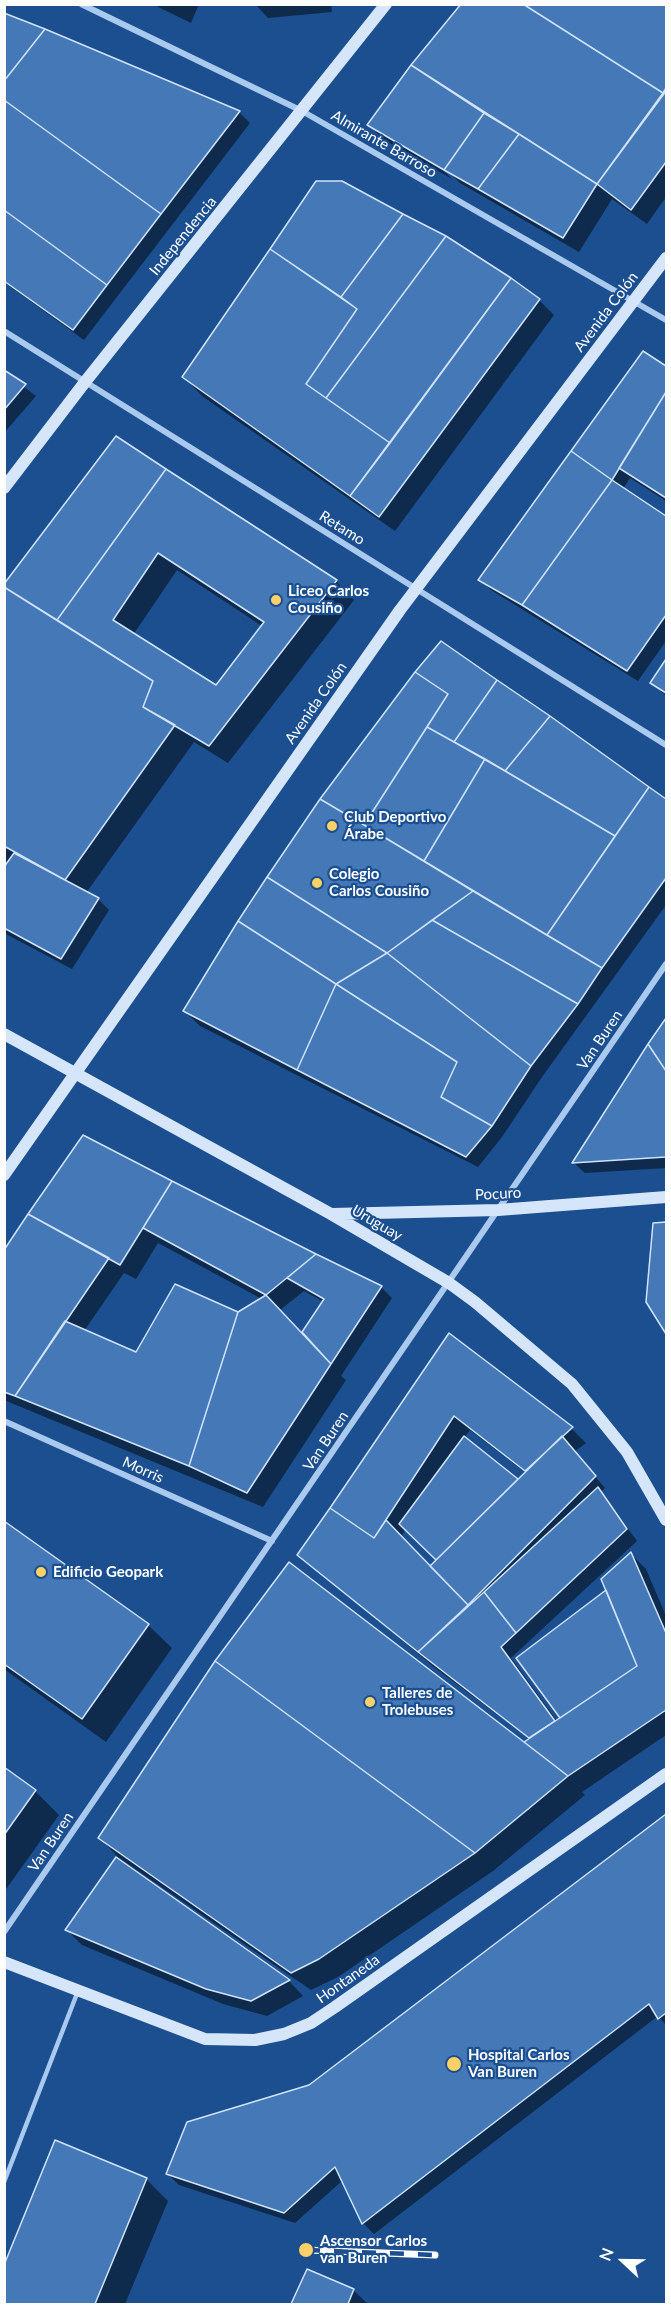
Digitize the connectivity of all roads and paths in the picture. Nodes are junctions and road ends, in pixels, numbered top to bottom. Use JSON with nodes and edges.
{"nodes":[{"id":1,"x":81,"y":4,"type":"edge"},
{"id":2,"x":386,"y":4,"type":"edge"},
{"id":3,"x":94,"y":7,"type":"edge"},
{"id":4,"x":302,"y":111,"type":"junction"},
{"id":5,"x":666,"y":258,"type":"edge"},
{"id":6,"x":633,"y":302,"type":"junction"},
{"id":7,"x":666,"y":320,"type":"edge"},
{"id":8,"x":4,"y":331,"type":"edge"},
{"id":9,"x":85,"y":382,"type":"junction"},
{"id":10,"x":4,"y":488,"type":"edge"},
{"id":11,"x":416,"y":588,"type":"junction"},
{"id":12,"x":666,"y":745,"type":"edge"},
{"id":13,"x":666,"y":964,"type":"edge"},
{"id":14,"x":4,"y":1034,"type":"edge"},
{"id":15,"x":76,"y":1071,"type":"junction"},
{"id":16,"x":4,"y":1175,"type":"edge"},
{"id":17,"x":666,"y":1197,"type":"edge"},
{"id":18,"x":498,"y":1210,"type":"junction"},
{"id":19,"x":331,"y":1214,"type":"junction"},
{"id":20,"x":449,"y":1282,"type":"junction"},
{"id":21,"x":4,"y":1421,"type":"edge"},
{"id":22,"x":666,"y":1521,"type":"edge"},
{"id":23,"x":272,"y":1541,"type":"junction"},
{"id":24,"x":666,"y":1774,"type":"edge"},
{"id":25,"x":4,"y":1932,"type":"edge"},
{"id":26,"x":4,"y":1962,"type":"edge"},
{"id":27,"x":78,"y":1991,"type":"junction"},
{"id":28,"x":4,"y":2182,"type":"edge"}],
"edges":[{"from":1,"to":3,"type":"street","name":"Almirante Barroso"},
{"from":2,"to":4,"type":"street","name":"Independencia"},
{"from":3,"to":4,"type":"street","name":"Almirante Barroso"},
{"from":4,"to":6,"type":"street","name":"Almirante Barroso"},
{"from":4,"to":9,"type":"street","name":"Independencia"},
{"from":5,"to":6,"type":"street","name":"Avenida Colón"},
{"from":6,"to":7,"type":"street","name":"Almirante Barroso"},
{"from":6,"to":11,"type":"street","name":"Avenida Colón"},
{"from":8,"to":9,"type":"street","name":"Retamo"},
{"from":9,"to":10,"type":"street","name":"Independencia"},
{"from":9,"to":11,"type":"street","name":"Retamo"},
{"from":11,"to":12,"type":"street","name":"Retamo"},
{"from":11,"to":15,"type":"street","name":"Avenida Colón"},
{"from":13,"to":18,"type":"street","name":"Van Buren"},
{"from":14,"to":15,"type":"street","name":"Uruguay"},
{"from":15,"to":16,"type":"street","name":"Avenida Colón"},
{"from":15,"to":19,"type":"street","name":"Uruguay"},
{"from":17,"to":18,"type":"street","name":"Pocuro"},
{"from":18,"to":19,"type":"street","name":"Pocuro"},
{"from":18,"to":20,"type":"street","name":"Van Buren"},
{"from":19,"to":20,"type":"street","name":"Uruguay"},
{"from":20,"to":22,"type":"street","name":"Uruguay"},
{"from":20,"to":23,"type":"street","name":"Van Buren"},
{"from":21,"to":23,"type":"street","name":"Morris"},
{"from":23,"to":25,"type":"street","name":"Van Buren"},
{"from":24,"to":27,"type":"street","name":"Hontaneda"},
{"from":26,"to":27,"type":"street","name":"Hontaneda"},
{"from":27,"to":28,"type":"lane"}]}
